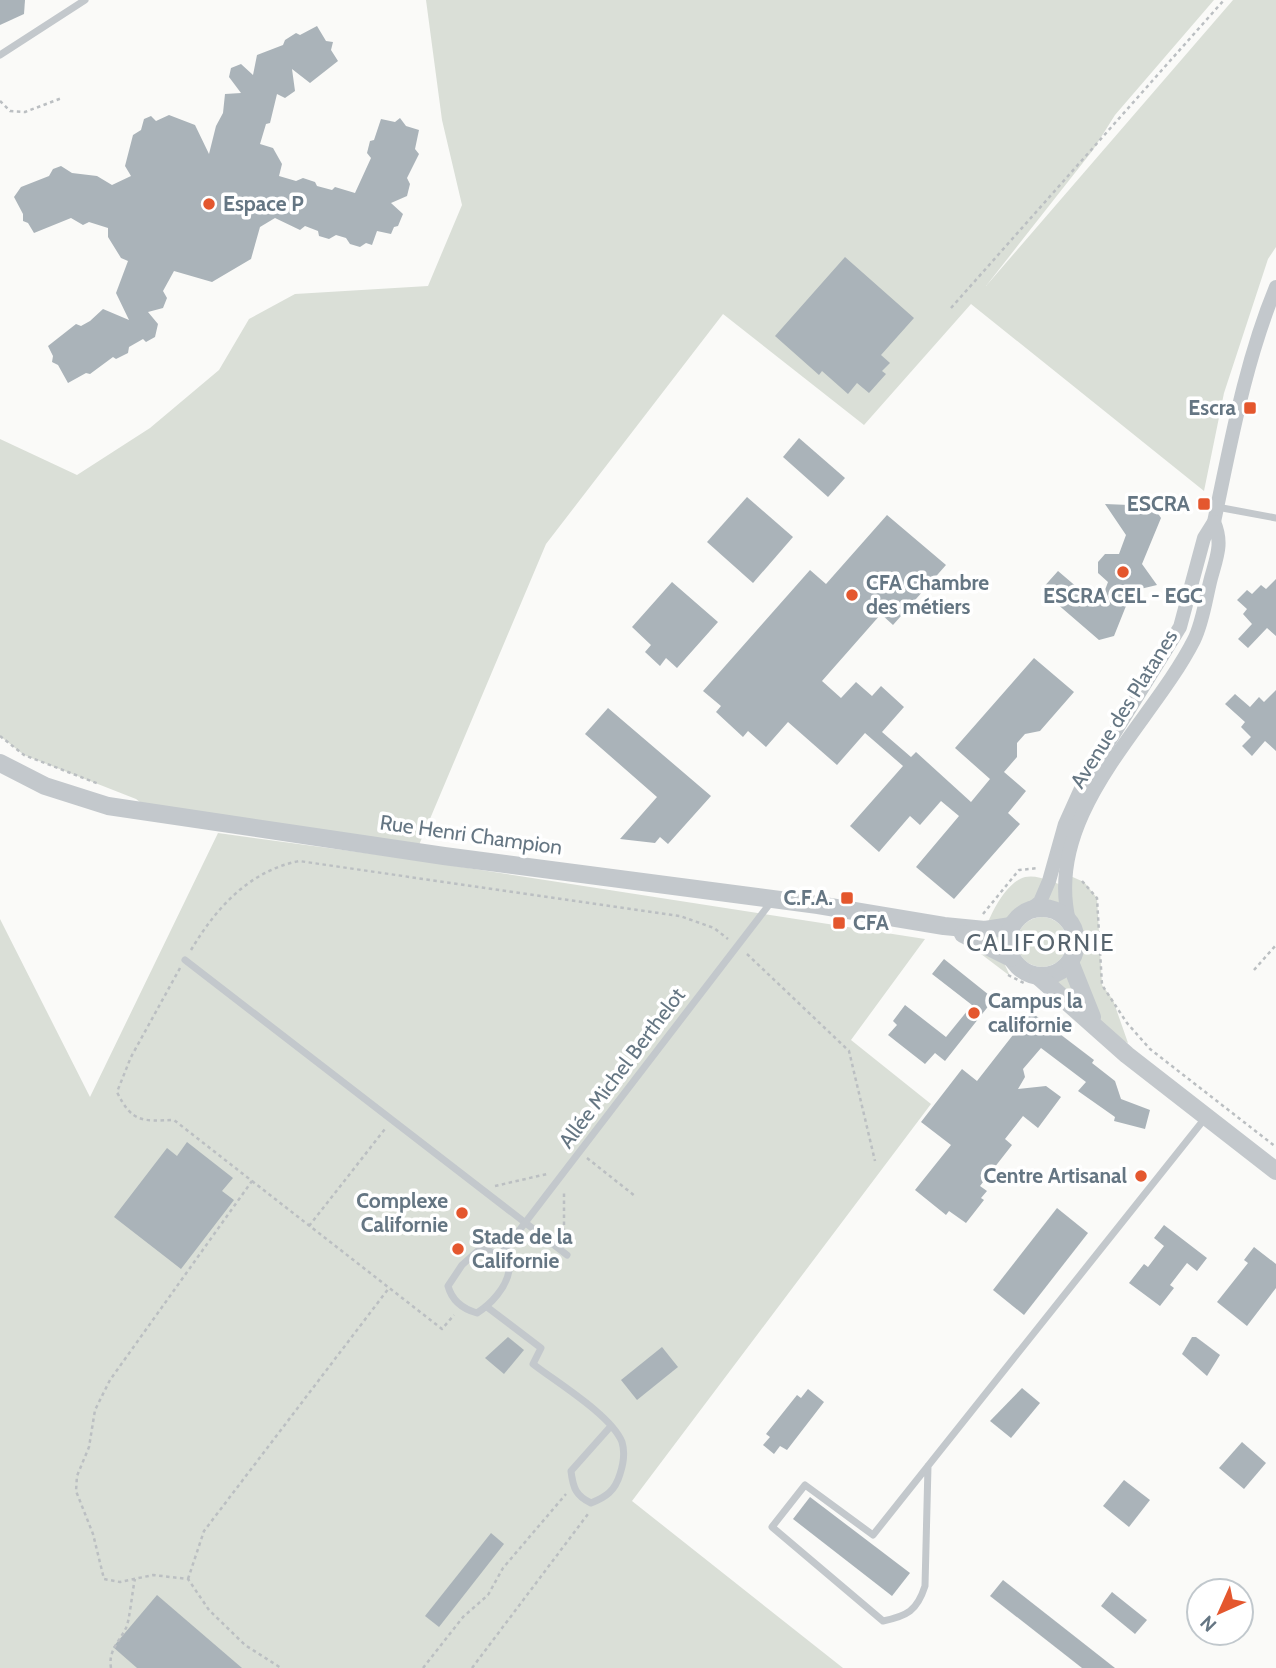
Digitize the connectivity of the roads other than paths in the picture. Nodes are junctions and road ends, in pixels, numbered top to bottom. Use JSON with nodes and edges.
{"nodes":[{"id":1,"x":85,"y":0,"type":"edge"},
{"id":2,"x":0,"y":55,"type":"edge"},
{"id":3,"x":1276,"y":287,"type":"edge"},
{"id":4,"x":1217,"y":507,"type":"junction"},
{"id":5,"x":1276,"y":518,"type":"edge"},
{"id":6,"x":1214,"y":522,"type":"junction"},
{"id":7,"x":0,"y":763,"type":"edge"},
{"id":8,"x":774,"y":899,"type":"junction"},
{"id":9,"x":1031,"y":909,"type":"junction"},
{"id":10,"x":1069,"y":921,"type":"junction"},
{"id":11,"x":944,"y":926,"type":"junction"},
{"id":12,"x":1011,"y":926,"type":"junction"},
{"id":13,"x":185,"y":960,"type":"road end"},
{"id":14,"x":1070,"y":962,"type":"junction"},
{"id":15,"x":1007,"y":964,"type":"junction"},
{"id":16,"x":1036,"y":981,"type":"junction"},
{"id":17,"x":1099,"y":1031,"type":"junction"},
{"id":18,"x":1206,"y":1116,"type":"junction"},
{"id":19,"x":1276,"y":1171,"type":"edge"},
{"id":20,"x":525,"y":1223,"type":"junction"},
{"id":21,"x":567,"y":1255,"type":"dead end"},
{"id":22,"x":498,"y":1257,"type":"junction"},
{"id":23,"x":487,"y":1307,"type":"junction"},
{"id":24,"x":611,"y":1426,"type":"junction"},
{"id":25,"x":928,"y":1466,"type":"junction"}],
"edges":[{"from":1,"to":2,"type":"lane"},
{"from":3,"to":4,"type":"street","name":"Avenue des Platanes"},
{"from":4,"to":5,"type":"lane"},
{"from":4,"to":6,"type":"street","name":"Avenue des Platanes"},
{"from":6,"to":9,"type":"street","name":"Avenue des Platanes"},
{"from":6,"to":10,"type":"street","name":"Avenue des Platanes"},
{"from":7,"to":8,"type":"street","name":"Rue Henri Champion"},
{"from":8,"to":11,"type":"street","name":"Rue Henri Champion"},
{"from":8,"to":20,"type":"lane","name":"Allée Michel Berthelot"},
{"from":9,"to":10,"type":"street"},
{"from":9,"to":12,"type":"street"},
{"from":10,"to":14,"type":"street"},
{"from":11,"to":12,"type":"street","name":"Rue Henri Champion"},
{"from":11,"to":15,"type":"street","name":"Rue Henri Champion"},
{"from":12,"to":15,"type":"street"},
{"from":13,"to":20,"type":"lane"},
{"from":14,"to":16,"type":"street"},
{"from":14,"to":17,"type":"street"},
{"from":15,"to":16,"type":"street"},
{"from":16,"to":17,"type":"street"},
{"from":17,"to":18,"type":"street"},
{"from":18,"to":19,"type":"street"},
{"from":18,"to":25,"type":"lane"},
{"from":20,"to":21,"type":"lane"},
{"from":20,"to":22,"type":"lane","name":"Allée Michel Berthelot"},
{"from":22,"to":23,"type":"lane"},
{"from":22,"to":23,"type":"lane"},
{"from":23,"to":24,"type":"lane"},
{"from":24,"to":24,"type":"lane"},
{"from":25,"to":25,"type":"lane"}]}
